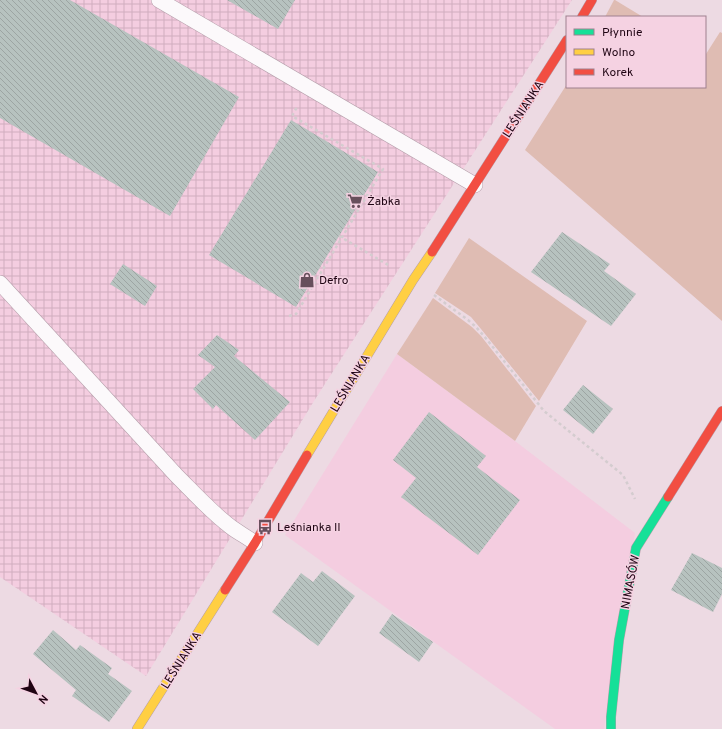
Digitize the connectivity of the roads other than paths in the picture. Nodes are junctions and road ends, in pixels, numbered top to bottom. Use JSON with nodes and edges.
{"nodes":[{"id":1,"x":159,"y":0,"type":"edge"},
{"id":2,"x":592,"y":0,"type":"edge"},
{"id":3,"x":583,"y":16,"type":"edge"},
{"id":4,"x":566,"y":42,"type":"edge"},
{"id":5,"x":475,"y":185,"type":"junction"},
{"id":6,"x":0,"y":283,"type":"edge"},
{"id":7,"x":722,"y":411,"type":"edge"},
{"id":8,"x":255,"y":543,"type":"junction"},
{"id":9,"x":138,"y":729,"type":"edge"},
{"id":10,"x":611,"y":729,"type":"edge"}],
"edges":[{"from":1,"to":5,"type":"lane"},
{"from":2,"to":3,"type":"street"},
{"from":4,"to":5,"type":"street","name":"LEŚNIANKA"},
{"from":5,"to":8,"type":"street","name":"LEŚNIANKA"},
{"from":6,"to":8,"type":"lane"},
{"from":7,"to":10,"type":"street","name":"NIMASÓW"},
{"from":8,"to":9,"type":"street","name":"LEŚNIANKA"}]}
